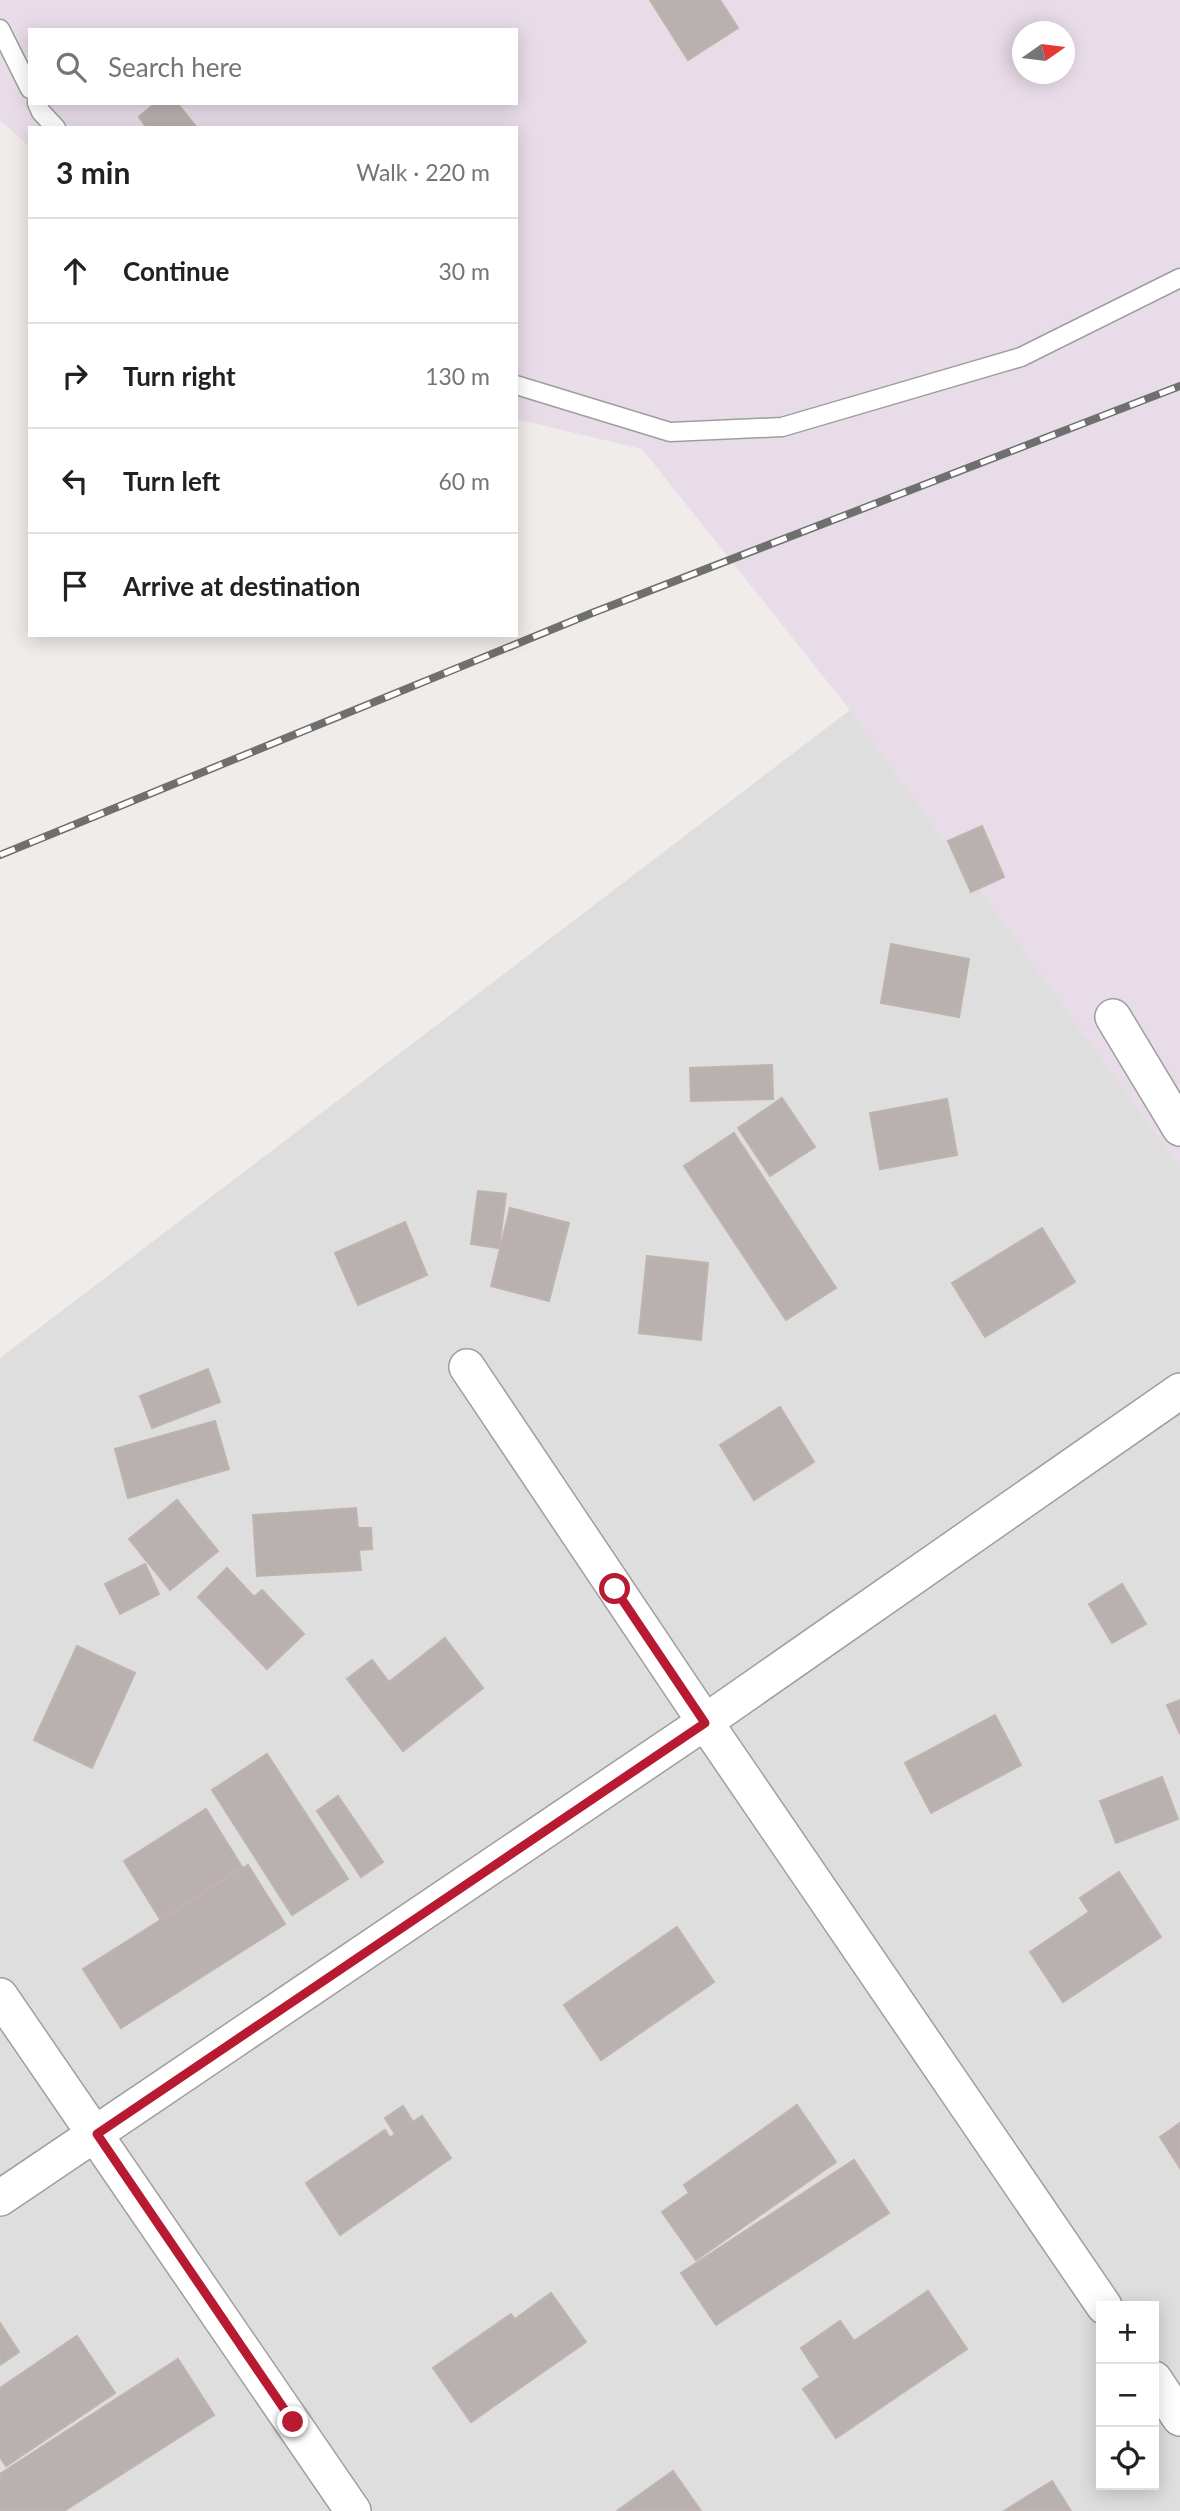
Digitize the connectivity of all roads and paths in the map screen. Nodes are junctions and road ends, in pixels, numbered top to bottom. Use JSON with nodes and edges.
{"nodes":[{"id":1,"x":0,"y":29,"type":"edge"},
{"id":2,"x":28,"y":85,"type":"edge"},
{"id":3,"x":38,"y":105,"type":"edge"},
{"id":4,"x":54,"y":126,"type":"edge"},
{"id":5,"x":1180,"y":278,"type":"edge"},
{"id":6,"x":518,"y":386,"type":"edge"},
{"id":7,"x":1113,"y":1017,"type":"dead end"},
{"id":8,"x":1180,"y":1128,"type":"edge"},
{"id":9,"x":467,"y":1367,"type":"dead end"},
{"id":10,"x":1180,"y":1391,"type":"edge"},
{"id":11,"x":705,"y":1723,"type":"junction"},
{"id":12,"x":0,"y":1996,"type":"edge"},
{"id":13,"x":97,"y":2134,"type":"junction"},
{"id":14,"x":0,"y":2198,"type":"edge"},
{"id":15,"x":1101,"y":2301,"type":"edge"},
{"id":16,"x":1159,"y":2386,"type":"edge"},
{"id":17,"x":1180,"y":2418,"type":"edge"},
{"id":18,"x":353,"y":2511,"type":"edge"}],
"edges":[{"from":1,"to":2,"type":"lane"},
{"from":3,"to":4,"type":"lane"},
{"from":5,"to":6,"type":"lane"},
{"from":7,"to":8,"type":"street"},
{"from":9,"to":11,"type":"street"},
{"from":10,"to":11,"type":"street"},
{"from":11,"to":13,"type":"street"},
{"from":11,"to":15,"type":"street"},
{"from":12,"to":13,"type":"street"},
{"from":13,"to":14,"type":"street"},
{"from":13,"to":18,"type":"street"},
{"from":16,"to":17,"type":"street"}]}
